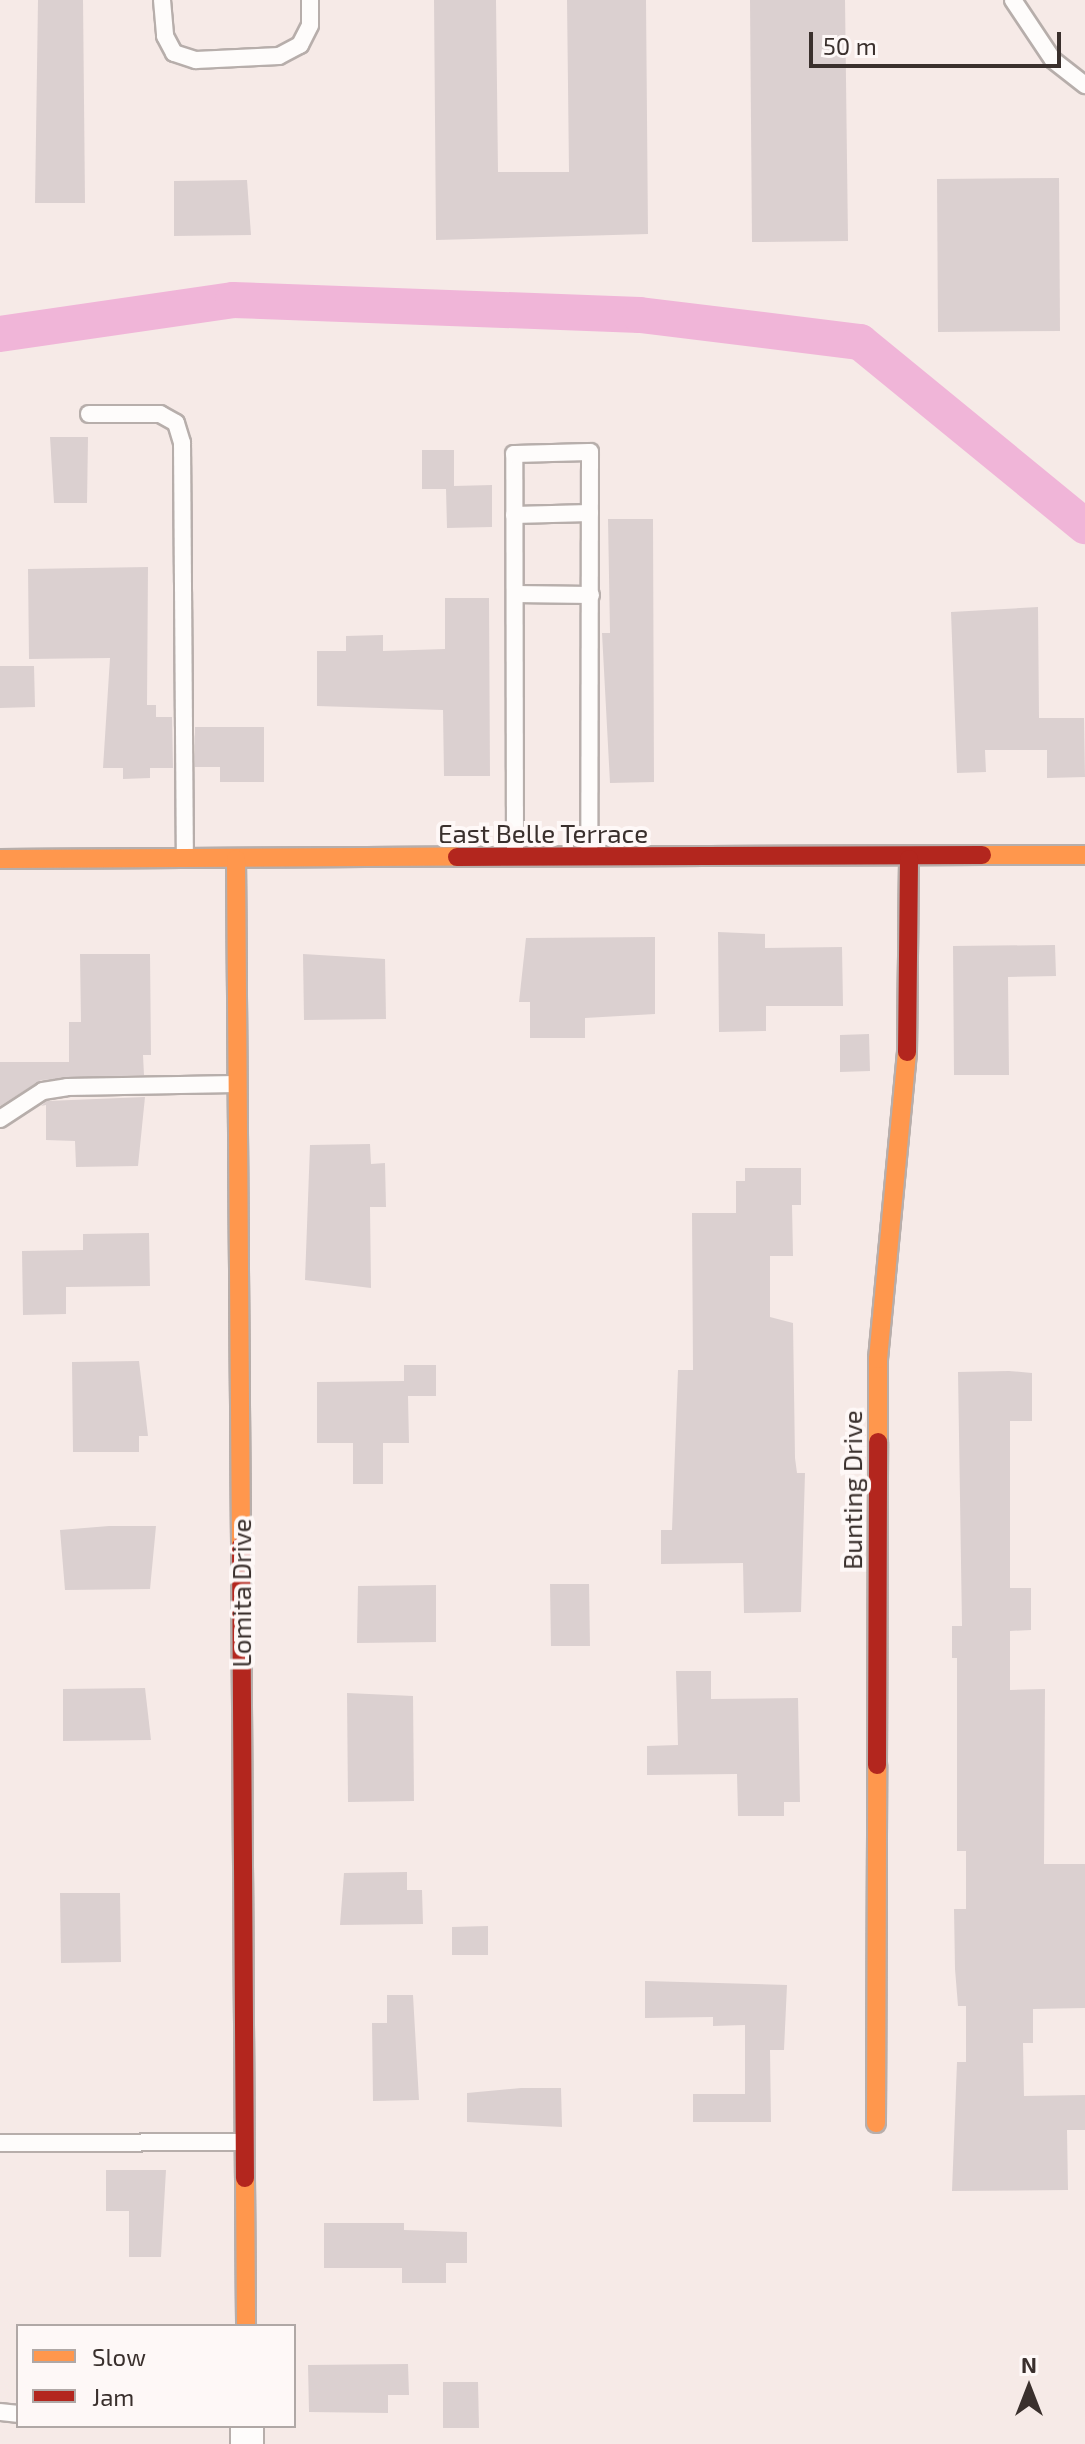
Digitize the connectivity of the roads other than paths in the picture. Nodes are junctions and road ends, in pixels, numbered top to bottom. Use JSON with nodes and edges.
{"nodes":[{"id":1,"x":162,"y":0,"type":"edge"},
{"id":2,"x":310,"y":0,"type":"edge"},
{"id":3,"x":1013,"y":0,"type":"edge"},
{"id":4,"x":1085,"y":85,"type":"edge"},
{"id":5,"x":89,"y":414,"type":"dead end"},
{"id":6,"x":590,"y":513,"type":"junction"},
{"id":7,"x":514,"y":515,"type":"junction"},
{"id":8,"x":515,"y":594,"type":"junction"},
{"id":9,"x":591,"y":595,"type":"junction"},
{"id":10,"x":1085,"y":855,"type":"edge"},
{"id":11,"x":0,"y":859,"type":"edge"},
{"id":12,"x":185,"y":859,"type":"junction"},
{"id":13,"x":236,"y":859,"type":"junction"},
{"id":14,"x":515,"y":859,"type":"junction"},
{"id":15,"x":909,"y":859,"type":"junction"},
{"id":16,"x":589,"y":860,"type":"junction"},
{"id":17,"x":237,"y":1084,"type":"junction"},
{"id":18,"x":0,"y":1119,"type":"edge"},
{"id":19,"x":876,"y":2123,"type":"dead end"},
{"id":20,"x":245,"y":2142,"type":"junction"},
{"id":21,"x":0,"y":2143,"type":"edge"},
{"id":22,"x":246,"y":2324,"type":"edge"}],
"edges":[{"from":1,"to":2,"type":"lane"},
{"from":3,"to":4,"type":"lane"},
{"from":5,"to":12,"type":"lane"},
{"from":6,"to":7,"type":"lane"},
{"from":6,"to":7,"type":"lane"},
{"from":6,"to":9,"type":"lane"},
{"from":7,"to":8,"type":"lane"},
{"from":8,"to":9,"type":"lane"},
{"from":8,"to":14,"type":"lane"},
{"from":9,"to":16,"type":"lane"},
{"from":10,"to":15,"type":"street","name":"East Belle Terrace"},
{"from":11,"to":12,"type":"street","name":"East Belle Terrace"},
{"from":12,"to":13,"type":"street","name":"East Belle Terrace"},
{"from":13,"to":14,"type":"street","name":"East Belle Terrace"},
{"from":13,"to":17,"type":"street","name":"Lomita Drive"},
{"from":14,"to":16,"type":"street","name":"East Belle Terrace"},
{"from":15,"to":16,"type":"street","name":"East Belle Terrace"},
{"from":15,"to":19,"type":"street","name":"Bunting Drive"},
{"from":17,"to":18,"type":"lane"},
{"from":17,"to":20,"type":"street","name":"Lomita Drive"},
{"from":20,"to":21,"type":"lane"},
{"from":20,"to":22,"type":"street","name":"Lomita Drive"}]}
